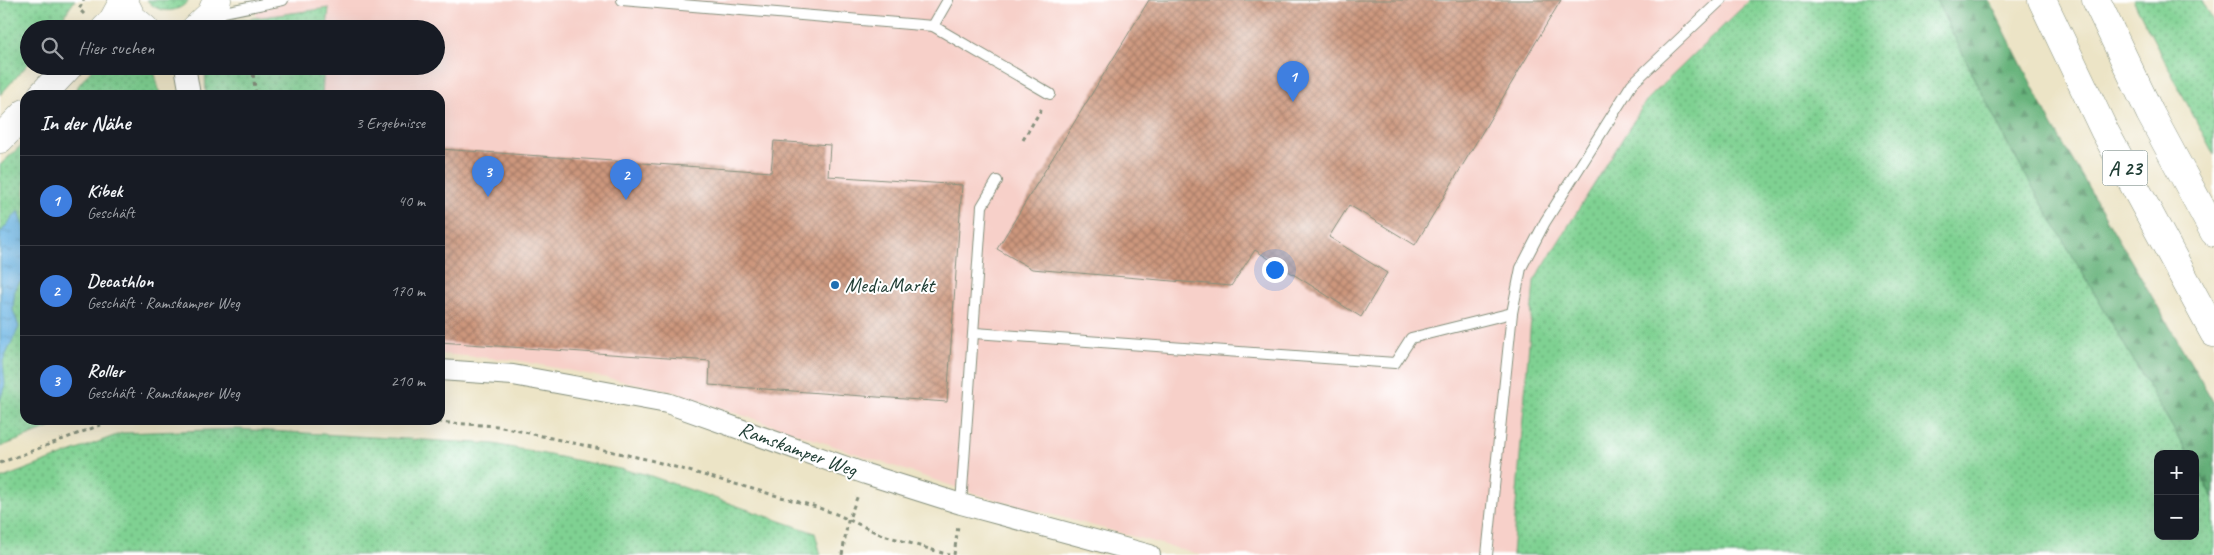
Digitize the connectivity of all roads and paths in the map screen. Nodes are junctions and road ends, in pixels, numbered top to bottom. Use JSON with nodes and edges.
{"nodes":[{"id":1,"x":283,"y":0,"type":"edge"},
{"id":2,"x":622,"y":0,"type":"edge"},
{"id":3,"x":948,"y":0,"type":"edge"},
{"id":4,"x":1721,"y":0,"type":"edge"},
{"id":5,"x":2042,"y":0,"type":"edge"},
{"id":6,"x":2096,"y":0,"type":"edge"},
{"id":7,"x":123,"y":1,"type":"edge"},
{"id":8,"x":208,"y":14,"type":"edge"},
{"id":9,"x":113,"y":20,"type":"edge"},
{"id":10,"x":134,"y":20,"type":"edge"},
{"id":11,"x":933,"y":26,"type":"junction"},
{"id":12,"x":61,"y":75,"type":"edge"},
{"id":13,"x":186,"y":75,"type":"edge"},
{"id":14,"x":253,"y":75,"type":"edge"},
{"id":15,"x":47,"y":90,"type":"edge"},
{"id":16,"x":189,"y":90,"type":"edge"},
{"id":17,"x":255,"y":90,"type":"edge"},
{"id":18,"x":1050,"y":94,"type":"joint"},
{"id":19,"x":20,"y":118,"type":"edge"},
{"id":20,"x":0,"y":139,"type":"edge"},
{"id":21,"x":1023,"y":140,"type":"dead end"},
{"id":22,"x":997,"y":181,"type":"dead end"},
{"id":23,"x":2214,"y":232,"type":"edge"},
{"id":24,"x":1512,"y":313,"type":"junction"},
{"id":25,"x":975,"y":333,"type":"junction"},
{"id":26,"x":2214,"y":333,"type":"edge"},
{"id":27,"x":445,"y":370,"type":"edge"},
{"id":28,"x":445,"y":423,"type":"edge"},
{"id":29,"x":101,"y":425,"type":"edge"},
{"id":30,"x":0,"y":463,"type":"edge"},
{"id":31,"x":866,"y":474,"type":"junction"},
{"id":32,"x":961,"y":504,"type":"junction"},
{"id":33,"x":848,"y":521,"type":"junction"},
{"id":34,"x":842,"y":555,"type":"edge"},
{"id":35,"x":948,"y":555,"type":"edge"},
{"id":36,"x":954,"y":555,"type":"edge"},
{"id":37,"x":1150,"y":555,"type":"edge"},
{"id":38,"x":1487,"y":555,"type":"edge"}],
"edges":[{"from":1,"to":8,"type":"lane"},
{"from":2,"to":11,"type":"lane"},
{"from":3,"to":11,"type":"lane"},
{"from":4,"to":24,"type":"lane"},
{"from":5,"to":26,"type":"main road","number":"A 23"},
{"from":6,"to":23,"type":"main road","number":"A 23"},
{"from":7,"to":9,"type":"main road"},
{"from":7,"to":10,"type":"main road"},
{"from":11,"to":18,"type":"lane"},
{"from":12,"to":15,"type":"main road"},
{"from":13,"to":16,"type":"street"},
{"from":14,"to":17,"type":"path"},
{"from":18,"to":21,"type":"path"},
{"from":19,"to":20,"type":"main road"},
{"from":22,"to":25,"type":"lane"},
{"from":24,"to":25,"type":"lane"},
{"from":24,"to":38,"type":"lane"},
{"from":25,"to":32,"type":"lane"},
{"from":27,"to":31,"type":"street","name":"Ramskamper Weg"},
{"from":28,"to":33,"type":"path"},
{"from":29,"to":30,"type":"path"},
{"from":31,"to":32,"type":"street","name":"Ramskamper Weg"},
{"from":31,"to":33,"type":"path"},
{"from":32,"to":36,"type":"path"},
{"from":32,"to":37,"type":"street","name":"Ramskamper Weg"},
{"from":33,"to":34,"type":"path"},
{"from":33,"to":35,"type":"path"}]}
